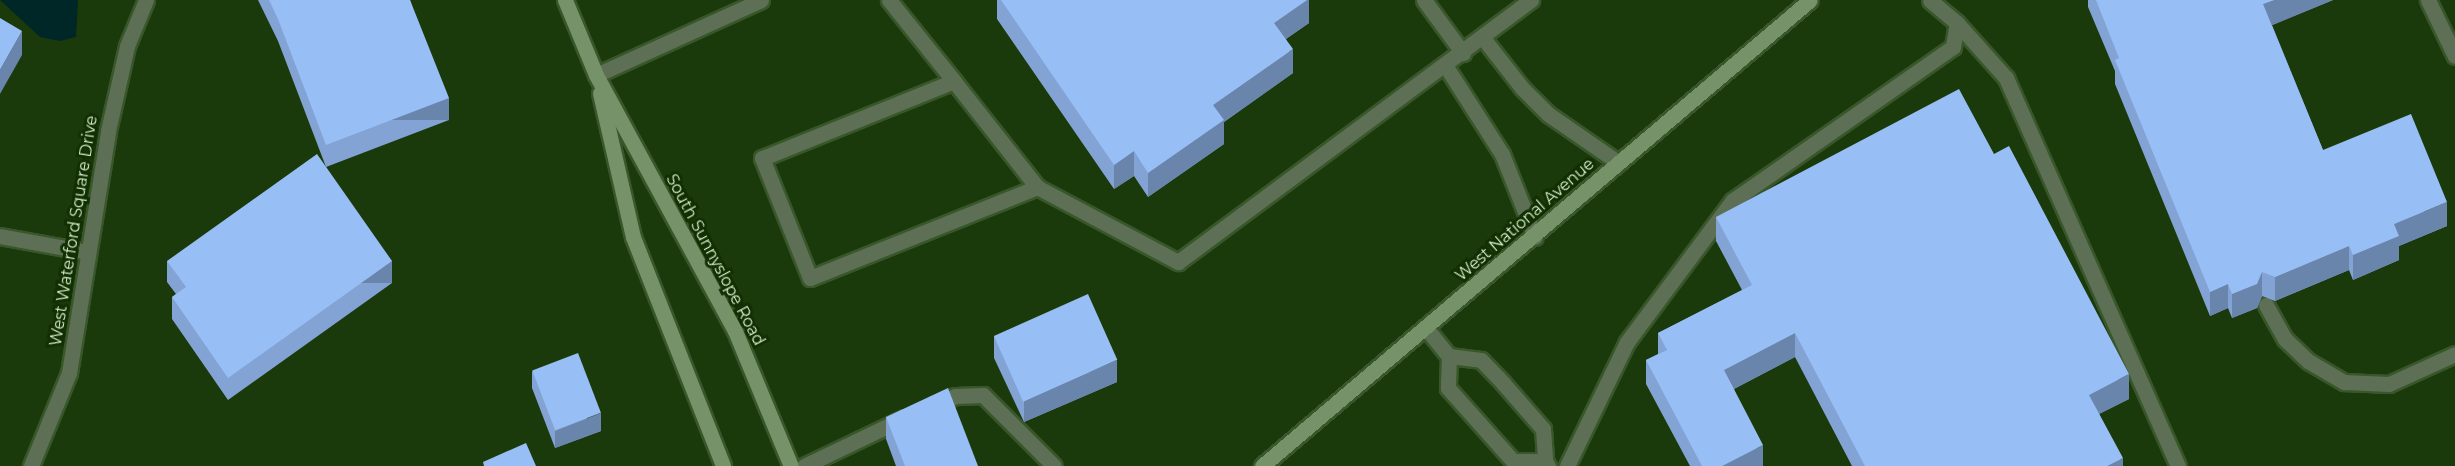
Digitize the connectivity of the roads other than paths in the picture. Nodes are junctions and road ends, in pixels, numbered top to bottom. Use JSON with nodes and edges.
{"nodes":[{"id":1,"x":146,"y":0,"type":"edge"},
{"id":2,"x":566,"y":0,"type":"edge"},
{"id":3,"x":761,"y":0,"type":"edge"},
{"id":4,"x":889,"y":0,"type":"edge"},
{"id":5,"x":1424,"y":0,"type":"edge"},
{"id":6,"x":1531,"y":0,"type":"edge"},
{"id":7,"x":1810,"y":0,"type":"edge"},
{"id":8,"x":1930,"y":0,"type":"edge"},
{"id":9,"x":2428,"y":0,"type":"edge"},
{"id":10,"x":1956,"y":23,"type":"junction"},
{"id":11,"x":1483,"y":38,"type":"junction"},
{"id":12,"x":1463,"y":53,"type":"junction"},
{"id":13,"x":2455,"y":56,"type":"edge"},
{"id":14,"x":1445,"y":65,"type":"junction"},
{"id":15,"x":596,"y":75,"type":"junction"},
{"id":16,"x":954,"y":81,"type":"junction"},
{"id":17,"x":1619,"y":163,"type":"junction"},
{"id":18,"x":1037,"y":187,"type":"junction"},
{"id":19,"x":0,"y":236,"type":"edge"},
{"id":20,"x":1535,"y":237,"type":"junction"},
{"id":21,"x":88,"y":252,"type":"junction"},
{"id":22,"x":2266,"y":305,"type":"dead end"},
{"id":23,"x":1426,"y":328,"type":"junction"},
{"id":24,"x":2455,"y":354,"type":"edge"},
{"id":25,"x":1449,"y":356,"type":"junction"},
{"id":26,"x":1547,"y":464,"type":"edge"},
{"id":27,"x":31,"y":466,"type":"edge"},
{"id":28,"x":723,"y":466,"type":"edge"},
{"id":29,"x":791,"y":466,"type":"edge"},
{"id":30,"x":804,"y":466,"type":"edge"},
{"id":31,"x":1054,"y":466,"type":"edge"},
{"id":32,"x":1262,"y":466,"type":"edge"},
{"id":33,"x":1567,"y":466,"type":"edge"},
{"id":34,"x":2178,"y":466,"type":"edge"}],
"edges":[{"from":1,"to":21,"type":"street","name":"West Waterford Square Drive"},
{"from":2,"to":15,"type":"street","name":"South Sunnyslope Road"},
{"from":3,"to":15,"type":"street"},
{"from":4,"to":16,"type":"street"},
{"from":5,"to":12,"type":"street"},
{"from":6,"to":11,"type":"street"},
{"from":7,"to":17,"type":"street","name":"West National Avenue"},
{"from":8,"to":10,"type":"street"},
{"from":9,"to":13,"type":"street"},
{"from":10,"to":33,"type":"street"},
{"from":10,"to":34,"type":"street"},
{"from":11,"to":12,"type":"street"},
{"from":11,"to":17,"type":"street"},
{"from":12,"to":14,"type":"street"},
{"from":14,"to":18,"type":"street"},
{"from":14,"to":20,"type":"street"},
{"from":15,"to":28,"type":"street","name":"South Sunnyslope Road"},
{"from":15,"to":29,"type":"street","name":"South Sunnyslope Road"},
{"from":16,"to":18,"type":"street"},
{"from":16,"to":18,"type":"street"},
{"from":17,"to":20,"type":"street","name":"West National Avenue"},
{"from":19,"to":21,"type":"street"},
{"from":20,"to":23,"type":"street","name":"West National Avenue"},
{"from":21,"to":27,"type":"street","name":"West Waterford Square Drive"},
{"from":22,"to":24,"type":"street"},
{"from":23,"to":25,"type":"street"},
{"from":23,"to":32,"type":"street","name":"West National Avenue"},
{"from":25,"to":26,"type":"street"},
{"from":25,"to":26,"type":"street"},
{"from":30,"to":31,"type":"street"}]}
